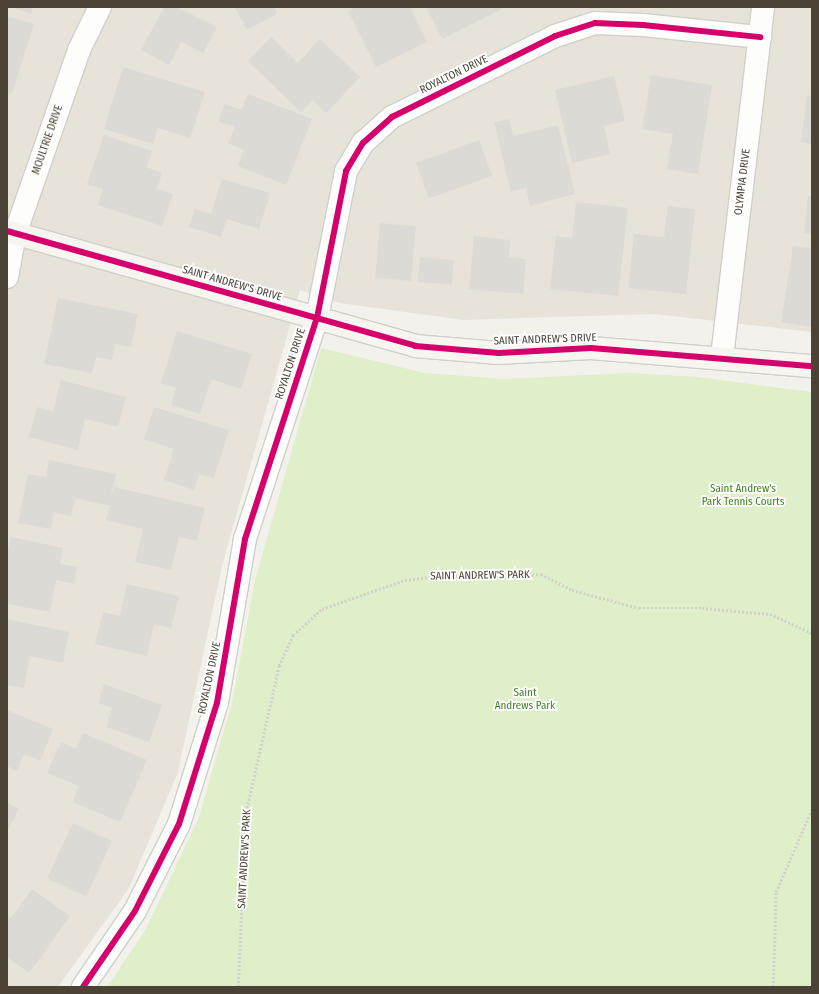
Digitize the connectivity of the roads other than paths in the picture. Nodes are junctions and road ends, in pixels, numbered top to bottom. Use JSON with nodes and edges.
{"nodes":[{"id":1,"x":100,"y":7,"type":"edge"},
{"id":2,"x":763,"y":7,"type":"edge"},
{"id":3,"x":760,"y":37,"type":"junction"},
{"id":4,"x":11,"y":232,"type":"edge"},
{"id":5,"x":7,"y":277,"type":"edge"},
{"id":6,"x":316,"y":318,"type":"junction"},
{"id":7,"x":722,"y":357,"type":"junction"},
{"id":8,"x":812,"y":366,"type":"edge"},
{"id":9,"x":83,"y":987,"type":"edge"}],
"edges":[{"from":1,"to":4,"type":"street","name":"MOULTRIE DRIVE"},
{"from":2,"to":3,"type":"street","name":"OLYMPIA DRIVE"},
{"from":3,"to":6,"type":"street","name":"ROYALTON DRIVE"},
{"from":3,"to":7,"type":"street","name":"OLYMPIA DRIVE"},
{"from":4,"to":5,"type":"street","name":"MOULTRIE DRIVE"},
{"from":4,"to":6,"type":"street","name":"SAINT ANDREW'S DRIVE"},
{"from":6,"to":7,"type":"street","name":"SAINT ANDREW'S DRIVE"},
{"from":6,"to":9,"type":"street","name":"ROYALTON DRIVE"},
{"from":7,"to":8,"type":"street","name":"SAINT ANDREW'S DRIVE"}]}
